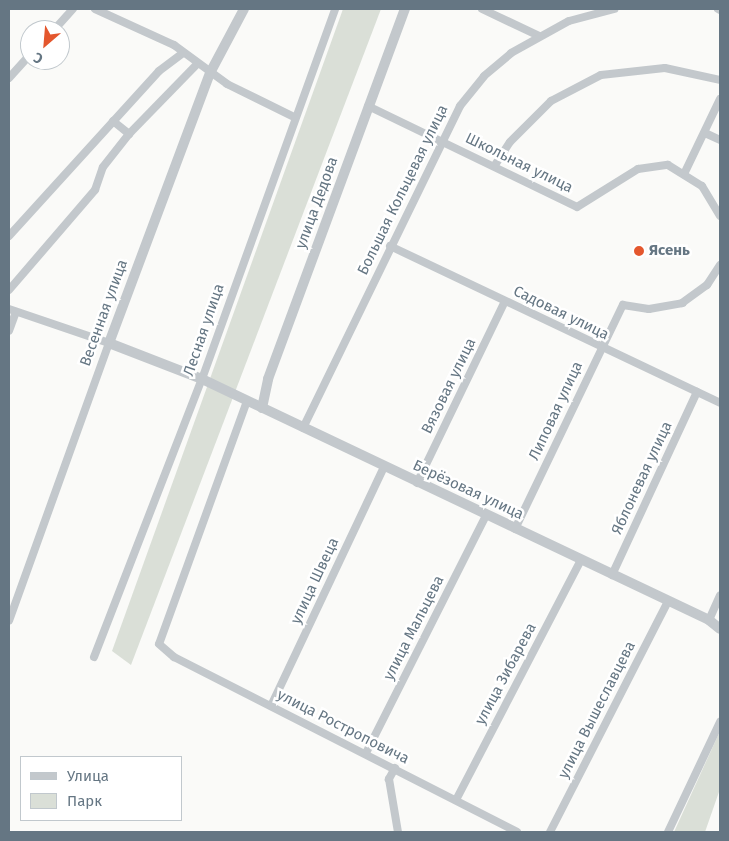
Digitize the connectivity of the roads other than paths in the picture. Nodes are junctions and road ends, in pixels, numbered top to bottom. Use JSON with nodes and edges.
{"nodes":[{"id":1,"x":73,"y":9,"type":"edge"},
{"id":2,"x":95,"y":9,"type":"edge"},
{"id":3,"x":244,"y":9,"type":"edge"},
{"id":4,"x":335,"y":9,"type":"edge"},
{"id":5,"x":405,"y":9,"type":"edge"},
{"id":6,"x":482,"y":9,"type":"edge"},
{"id":7,"x":614,"y":9,"type":"edge"},
{"id":8,"x":63,"y":20,"type":"edge"},
{"id":9,"x":540,"y":36,"type":"junction"},
{"id":10,"x":183,"y":53,"type":"junction"},
{"id":11,"x":196,"y":65,"type":"junction"},
{"id":12,"x":20,"y":66,"type":"edge"},
{"id":13,"x":210,"y":73,"type":"junction"},
{"id":14,"x":9,"y":78,"type":"edge"},
{"id":15,"x":720,"y":80,"type":"edge"},
{"id":16,"x":720,"y":99,"type":"edge"},
{"id":17,"x":368,"y":106,"type":"junction"},
{"id":18,"x":294,"y":118,"type":"junction"},
{"id":19,"x":113,"y":121,"type":"junction"},
{"id":20,"x":705,"y":133,"type":"junction"},
{"id":21,"x":129,"y":134,"type":"junction"},
{"id":22,"x":441,"y":140,"type":"junction"},
{"id":23,"x":720,"y":140,"type":"edge"},
{"id":24,"x":496,"y":164,"type":"junction"},
{"id":25,"x":685,"y":172,"type":"junction"},
{"id":26,"x":720,"y":216,"type":"edge"},
{"id":27,"x":9,"y":236,"type":"edge"},
{"id":28,"x":390,"y":246,"type":"junction"},
{"id":29,"x":720,"y":268,"type":"edge"},
{"id":30,"x":9,"y":290,"type":"edge"},
{"id":31,"x":505,"y":301,"type":"junction"},
{"id":32,"x":12,"y":311,"type":"edge"},
{"id":33,"x":9,"y":331,"type":"edge"},
{"id":34,"x":109,"y":343,"type":"junction"},
{"id":35,"x":602,"y":348,"type":"junction"},
{"id":36,"x":202,"y":379,"type":"junction"},
{"id":37,"x":697,"y":392,"type":"junction"},
{"id":38,"x":247,"y":401,"type":"junction"},
{"id":39,"x":720,"y":403,"type":"edge"},
{"id":40,"x":262,"y":408,"type":"junction"},
{"id":41,"x":303,"y":428,"type":"junction"},
{"id":42,"x":384,"y":467,"type":"junction"},
{"id":43,"x":417,"y":483,"type":"junction"},
{"id":44,"x":486,"y":515,"type":"junction"},
{"id":45,"x":515,"y":529,"type":"junction"},
{"id":46,"x":581,"y":560,"type":"junction"},
{"id":47,"x":612,"y":575,"type":"junction"},
{"id":48,"x":720,"y":594,"type":"edge"},
{"id":49,"x":668,"y":601,"type":"junction"},
{"id":50,"x":10,"y":619,"type":"edge"},
{"id":51,"x":708,"y":620,"type":"junction"},
{"id":52,"x":720,"y":629,"type":"edge"},
{"id":53,"x":94,"y":657,"type":"dead end"},
{"id":54,"x":271,"y":706,"type":"junction"},
{"id":55,"x":720,"y":722,"type":"edge"},
{"id":56,"x":366,"y":754,"type":"junction"},
{"id":57,"x":395,"y":768,"type":"junction"},
{"id":58,"x":456,"y":800,"type":"junction"},
{"id":59,"x":398,"y":832,"type":"edge"},
{"id":60,"x":517,"y":832,"type":"edge"},
{"id":61,"x":550,"y":832,"type":"edge"},
{"id":62,"x":668,"y":832,"type":"edge"}],
"edges":[{"from":1,"to":8,"type":"street"},
{"from":2,"to":10,"type":"street"},
{"from":3,"to":13,"type":"street","name":"Весенная улица"},
{"from":4,"to":18,"type":"street","name":"Лесная улица"},
{"from":5,"to":17,"type":"street","name":"улица Дедова"},
{"from":6,"to":9,"type":"street"},
{"from":7,"to":9,"type":"street","name":"Большая Кольцевая улица"},
{"from":9,"to":22,"type":"street","name":"Большая Кольцевая улица"},
{"from":10,"to":11,"type":"street"},
{"from":10,"to":19,"type":"street"},
{"from":11,"to":13,"type":"street"},
{"from":11,"to":21,"type":"street"},
{"from":12,"to":14,"type":"street"},
{"from":13,"to":18,"type":"street"},
{"from":13,"to":34,"type":"street","name":"Весенная улица"},
{"from":15,"to":24,"type":"street"},
{"from":16,"to":20,"type":"street"},
{"from":17,"to":22,"type":"street","name":"Школьная улица"},
{"from":17,"to":40,"type":"street","name":"улица Дедова"},
{"from":18,"to":36,"type":"street","name":"Лесная улица"},
{"from":19,"to":21,"type":"street"},
{"from":19,"to":27,"type":"street"},
{"from":20,"to":23,"type":"street"},
{"from":20,"to":25,"type":"street"},
{"from":21,"to":30,"type":"street"},
{"from":22,"to":24,"type":"street","name":"Школьная улица"},
{"from":22,"to":28,"type":"street","name":"Большая Кольцевая улица"},
{"from":24,"to":25,"type":"street","name":"Школьная улица"},
{"from":25,"to":26,"type":"street","name":"Школьная улица"},
{"from":28,"to":31,"type":"street","name":"Садовая улица"},
{"from":28,"to":41,"type":"street","name":"Большая Кольцевая улица"},
{"from":29,"to":35,"type":"street","name":"Липовая улица"},
{"from":31,"to":35,"type":"street","name":"Садовая улица"},
{"from":31,"to":43,"type":"street","name":"Вязовая улица"},
{"from":32,"to":33,"type":"street"},
{"from":32,"to":34,"type":"street"},
{"from":34,"to":36,"type":"street","name":"Берёзовая улица"},
{"from":34,"to":50,"type":"street","name":"Весенная улица"},
{"from":35,"to":37,"type":"street","name":"Садовая улица"},
{"from":35,"to":45,"type":"street","name":"Липовая улица"},
{"from":36,"to":38,"type":"street","name":"Берёзовая улица"},
{"from":36,"to":53,"type":"street","name":"Лесная улица"},
{"from":37,"to":39,"type":"street","name":"Садовая улица"},
{"from":37,"to":47,"type":"street","name":"Яблоневая улица"},
{"from":38,"to":40,"type":"street","name":"Берёзовая улица"},
{"from":38,"to":54,"type":"street","name":"улица Ростроповича"},
{"from":40,"to":41,"type":"street","name":"Берёзовая улица"},
{"from":41,"to":42,"type":"street","name":"Берёзовая улица"},
{"from":42,"to":43,"type":"street","name":"Берёзовая улица"},
{"from":42,"to":54,"type":"street","name":"улица Швеца"},
{"from":43,"to":44,"type":"street","name":"Берёзовая улица"},
{"from":44,"to":45,"type":"street","name":"Берёзовая улица"},
{"from":44,"to":56,"type":"street","name":"улица Мальцева"},
{"from":45,"to":46,"type":"street","name":"Берёзовая улица"},
{"from":46,"to":47,"type":"street","name":"Берёзовая улица"},
{"from":46,"to":58,"type":"street","name":"улица Зибарева"},
{"from":47,"to":49,"type":"street","name":"Берёзовая улица"},
{"from":48,"to":51,"type":"street"},
{"from":49,"to":51,"type":"street","name":"Берёзовая улица"},
{"from":49,"to":61,"type":"street","name":"улица Вышеславцева"},
{"from":51,"to":52,"type":"street","name":"Берёзовая улица"},
{"from":54,"to":56,"type":"street","name":"улица Ростроповича"},
{"from":55,"to":62,"type":"street"},
{"from":56,"to":57,"type":"street","name":"улица Ростроповича"},
{"from":57,"to":58,"type":"street","name":"улица Ростроповича"},
{"from":57,"to":59,"type":"street"},
{"from":58,"to":60,"type":"street","name":"улица Ростроповича"}]}
